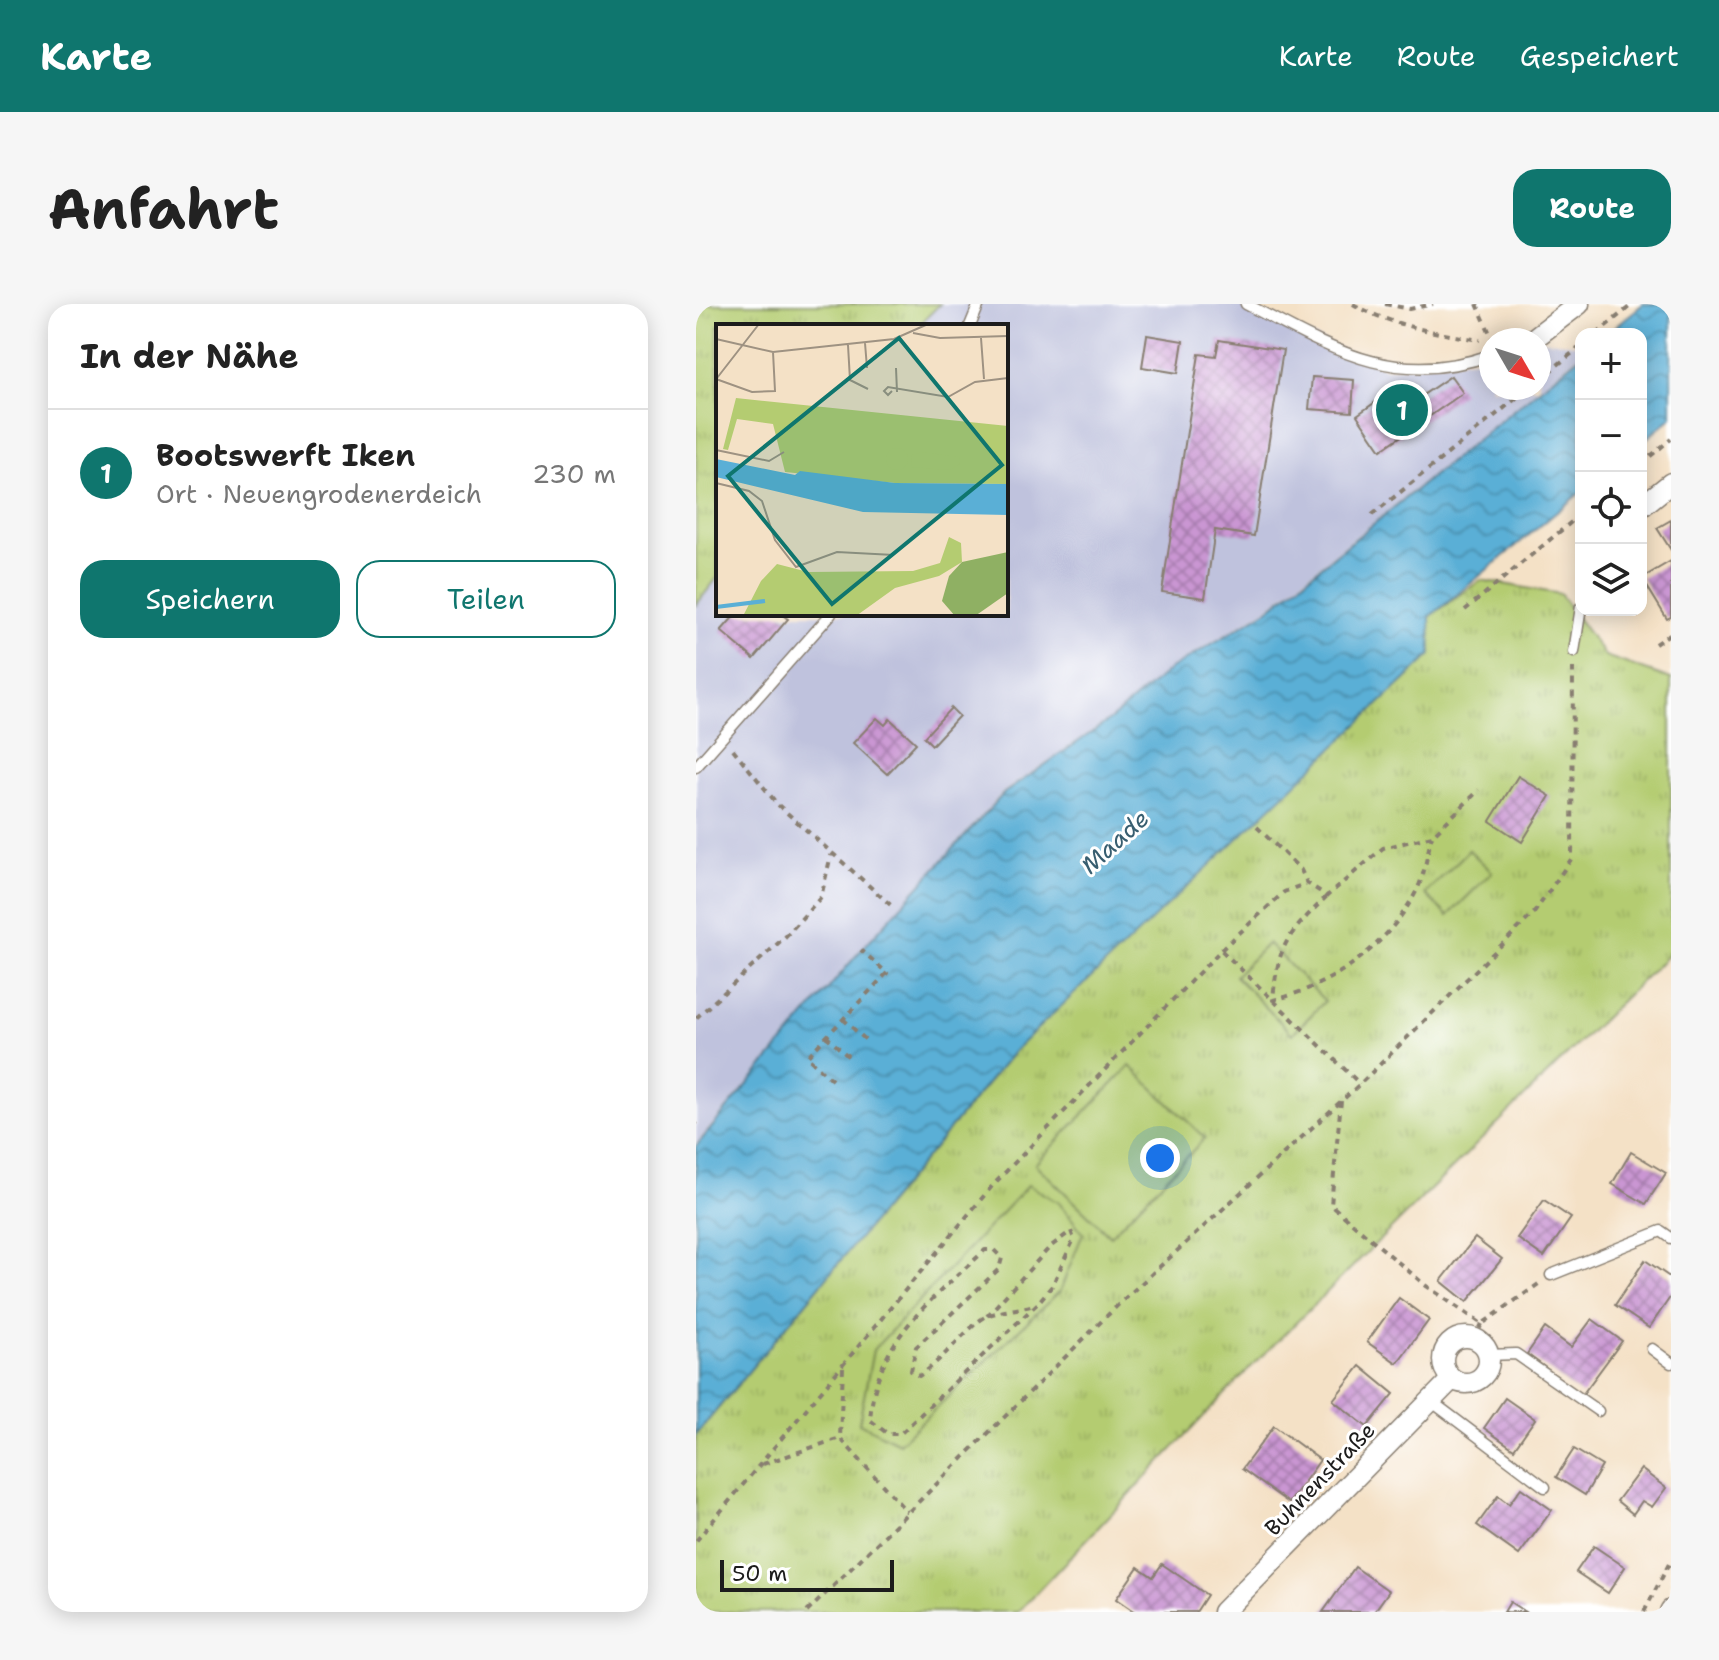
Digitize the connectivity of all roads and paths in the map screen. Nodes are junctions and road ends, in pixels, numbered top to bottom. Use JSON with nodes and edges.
{"nodes":[{"id":1,"x":979,"y":304,"type":"edge"},
{"id":2,"x":1246,"y":304,"type":"edge"},
{"id":3,"x":1353,"y":304,"type":"edge"},
{"id":4,"x":1385,"y":304,"type":"edge"},
{"id":5,"x":1433,"y":304,"type":"edge"},
{"id":6,"x":1477,"y":304,"type":"edge"},
{"id":7,"x":1579,"y":304,"type":"edge"},
{"id":8,"x":1633,"y":304,"type":"edge"},
{"id":9,"x":971,"y":324,"type":"edge"},
{"id":10,"x":1487,"y":328,"type":"edge"},
{"id":11,"x":1547,"y":328,"type":"edge"},
{"id":12,"x":1603,"y":328,"type":"edge"},
{"id":13,"x":1479,"y":338,"type":"edge"},
{"id":14,"x":1575,"y":351,"type":"edge"},
{"id":15,"x":1479,"y":357,"type":"edge"},
{"id":16,"x":1551,"y":370,"type":"edge"},
{"id":17,"x":1514,"y":400,"type":"edge"},
{"id":18,"x":1671,"y":439,"type":"edge"},
{"id":19,"x":1647,"y":459,"type":"edge"},
{"id":20,"x":1671,"y":483,"type":"edge"},
{"id":21,"x":1647,"y":502,"type":"edge"},
{"id":22,"x":1372,"y":515,"type":"dead end"},
{"id":23,"x":1575,"y":519,"type":"edge"},
{"id":24,"x":1465,"y":610,"type":"dead end"},
{"id":25,"x":829,"y":616,"type":"edge"},
{"id":26,"x":1580,"y":616,"type":"edge"},
{"id":27,"x":1671,"y":633,"type":"edge"},
{"id":28,"x":1655,"y":644,"type":"dead end"},
{"id":29,"x":1574,"y":652,"type":"joint"},
{"id":30,"x":723,"y":736,"type":"junction"},
{"id":31,"x":696,"y":767,"type":"edge"},
{"id":32,"x":1479,"y":790,"type":"dead end"},
{"id":33,"x":1257,"y":827,"type":"dead end"},
{"id":34,"x":1432,"y":836,"type":"junction"},
{"id":35,"x":832,"y":854,"type":"junction"},
{"id":36,"x":1307,"y":883,"type":"junction"},
{"id":37,"x":1327,"y":896,"type":"junction"},
{"id":38,"x":893,"y":907,"type":"dead end"},
{"id":39,"x":861,"y":950,"type":"dead end"},
{"id":40,"x":1221,"y":950,"type":"junction"},
{"id":41,"x":1273,"y":1000,"type":"junction"},
{"id":42,"x":696,"y":1018,"type":"edge"},
{"id":43,"x":843,"y":1019,"type":"junction"},
{"id":44,"x":826,"y":1036,"type":"junction"},
{"id":45,"x":868,"y":1042,"type":"dead end"},
{"id":46,"x":851,"y":1059,"type":"dead end"},
{"id":47,"x":832,"y":1080,"type":"dead end"},
{"id":48,"x":1360,"y":1084,"type":"junction"},
{"id":49,"x":1341,"y":1099,"type":"junction"},
{"id":50,"x":1671,"y":1238,"type":"edge"},
{"id":51,"x":1551,"y":1275,"type":"joint"},
{"id":52,"x":1037,"y":1304,"type":"junction"},
{"id":53,"x":987,"y":1316,"type":"junction"},
{"id":54,"x":1478,"y":1331,"type":"junction"},
{"id":55,"x":1652,"y":1349,"type":"dead end"},
{"id":56,"x":1488,"y":1355,"type":"junction"},
{"id":57,"x":1671,"y":1363,"type":"edge"},
{"id":58,"x":843,"y":1366,"type":"junction"},
{"id":59,"x":1452,"y":1379,"type":"junction"},
{"id":60,"x":1431,"y":1401,"type":"junction"},
{"id":61,"x":1598,"y":1411,"type":"dead end"},
{"id":62,"x":840,"y":1438,"type":"junction"},
{"id":63,"x":761,"y":1464,"type":"junction"},
{"id":64,"x":1545,"y":1487,"type":"dead end"},
{"id":65,"x":907,"y":1512,"type":"junction"},
{"id":66,"x":696,"y":1541,"type":"edge"},
{"id":67,"x":1671,"y":1560,"type":"edge"},
{"id":68,"x":807,"y":1612,"type":"edge"},
{"id":69,"x":1223,"y":1612,"type":"edge"},
{"id":70,"x":1644,"y":1612,"type":"edge"}],
"edges":[{"from":1,"to":9,"type":"lane"},
{"from":2,"to":15,"type":"lane"},
{"from":3,"to":13,"type":"path"},
{"from":4,"to":5,"type":"path"},
{"from":6,"to":10,"type":"path"},
{"from":7,"to":11,"type":"street"},
{"from":8,"to":12,"type":"path"},
{"from":14,"to":16,"type":"path"},
{"from":17,"to":22,"type":"path"},
{"from":18,"to":19,"type":"path"},
{"from":20,"to":21,"type":"street"},
{"from":23,"to":24,"type":"path"},
{"from":25,"to":30,"type":"lane"},
{"from":26,"to":29,"type":"lane"},
{"from":27,"to":28,"type":"path"},
{"from":29,"to":48,"type":"path"},
{"from":30,"to":31,"type":"lane"},
{"from":30,"to":35,"type":"path"},
{"from":32,"to":34,"type":"path"},
{"from":33,"to":36,"type":"path"},
{"from":34,"to":37,"type":"path"},
{"from":34,"to":41,"type":"path"},
{"from":35,"to":38,"type":"path"},
{"from":35,"to":42,"type":"path"},
{"from":36,"to":37,"type":"path"},
{"from":36,"to":40,"type":"path"},
{"from":37,"to":41,"type":"path"},
{"from":39,"to":43,"type":"path"},
{"from":40,"to":41,"type":"path"},
{"from":40,"to":58,"type":"path"},
{"from":41,"to":48,"type":"path"},
{"from":43,"to":44,"type":"path"},
{"from":43,"to":45,"type":"path"},
{"from":44,"to":46,"type":"path"},
{"from":44,"to":47,"type":"path"},
{"from":48,"to":49,"type":"path"},
{"from":49,"to":54,"type":"path"},
{"from":49,"to":65,"type":"path"},
{"from":50,"to":51,"type":"lane"},
{"from":51,"to":54,"type":"path"},
{"from":52,"to":53,"type":"path"},
{"from":52,"to":53,"type":"path"},
{"from":52,"to":53,"type":"path"},
{"from":54,"to":56,"type":"street"},
{"from":54,"to":59,"type":"street"},
{"from":55,"to":57,"type":"lane"},
{"from":56,"to":59,"type":"street"},
{"from":56,"to":61,"type":"lane"},
{"from":58,"to":62,"type":"path"},
{"from":58,"to":63,"type":"path"},
{"from":59,"to":60,"type":"street","name":"Buhnenstraße"},
{"from":60,"to":64,"type":"lane"},
{"from":60,"to":69,"type":"street","name":"Buhnenstraße"},
{"from":62,"to":63,"type":"path"},
{"from":62,"to":65,"type":"path"},
{"from":63,"to":66,"type":"path"},
{"from":65,"to":68,"type":"path"},
{"from":67,"to":70,"type":"path"}]}
